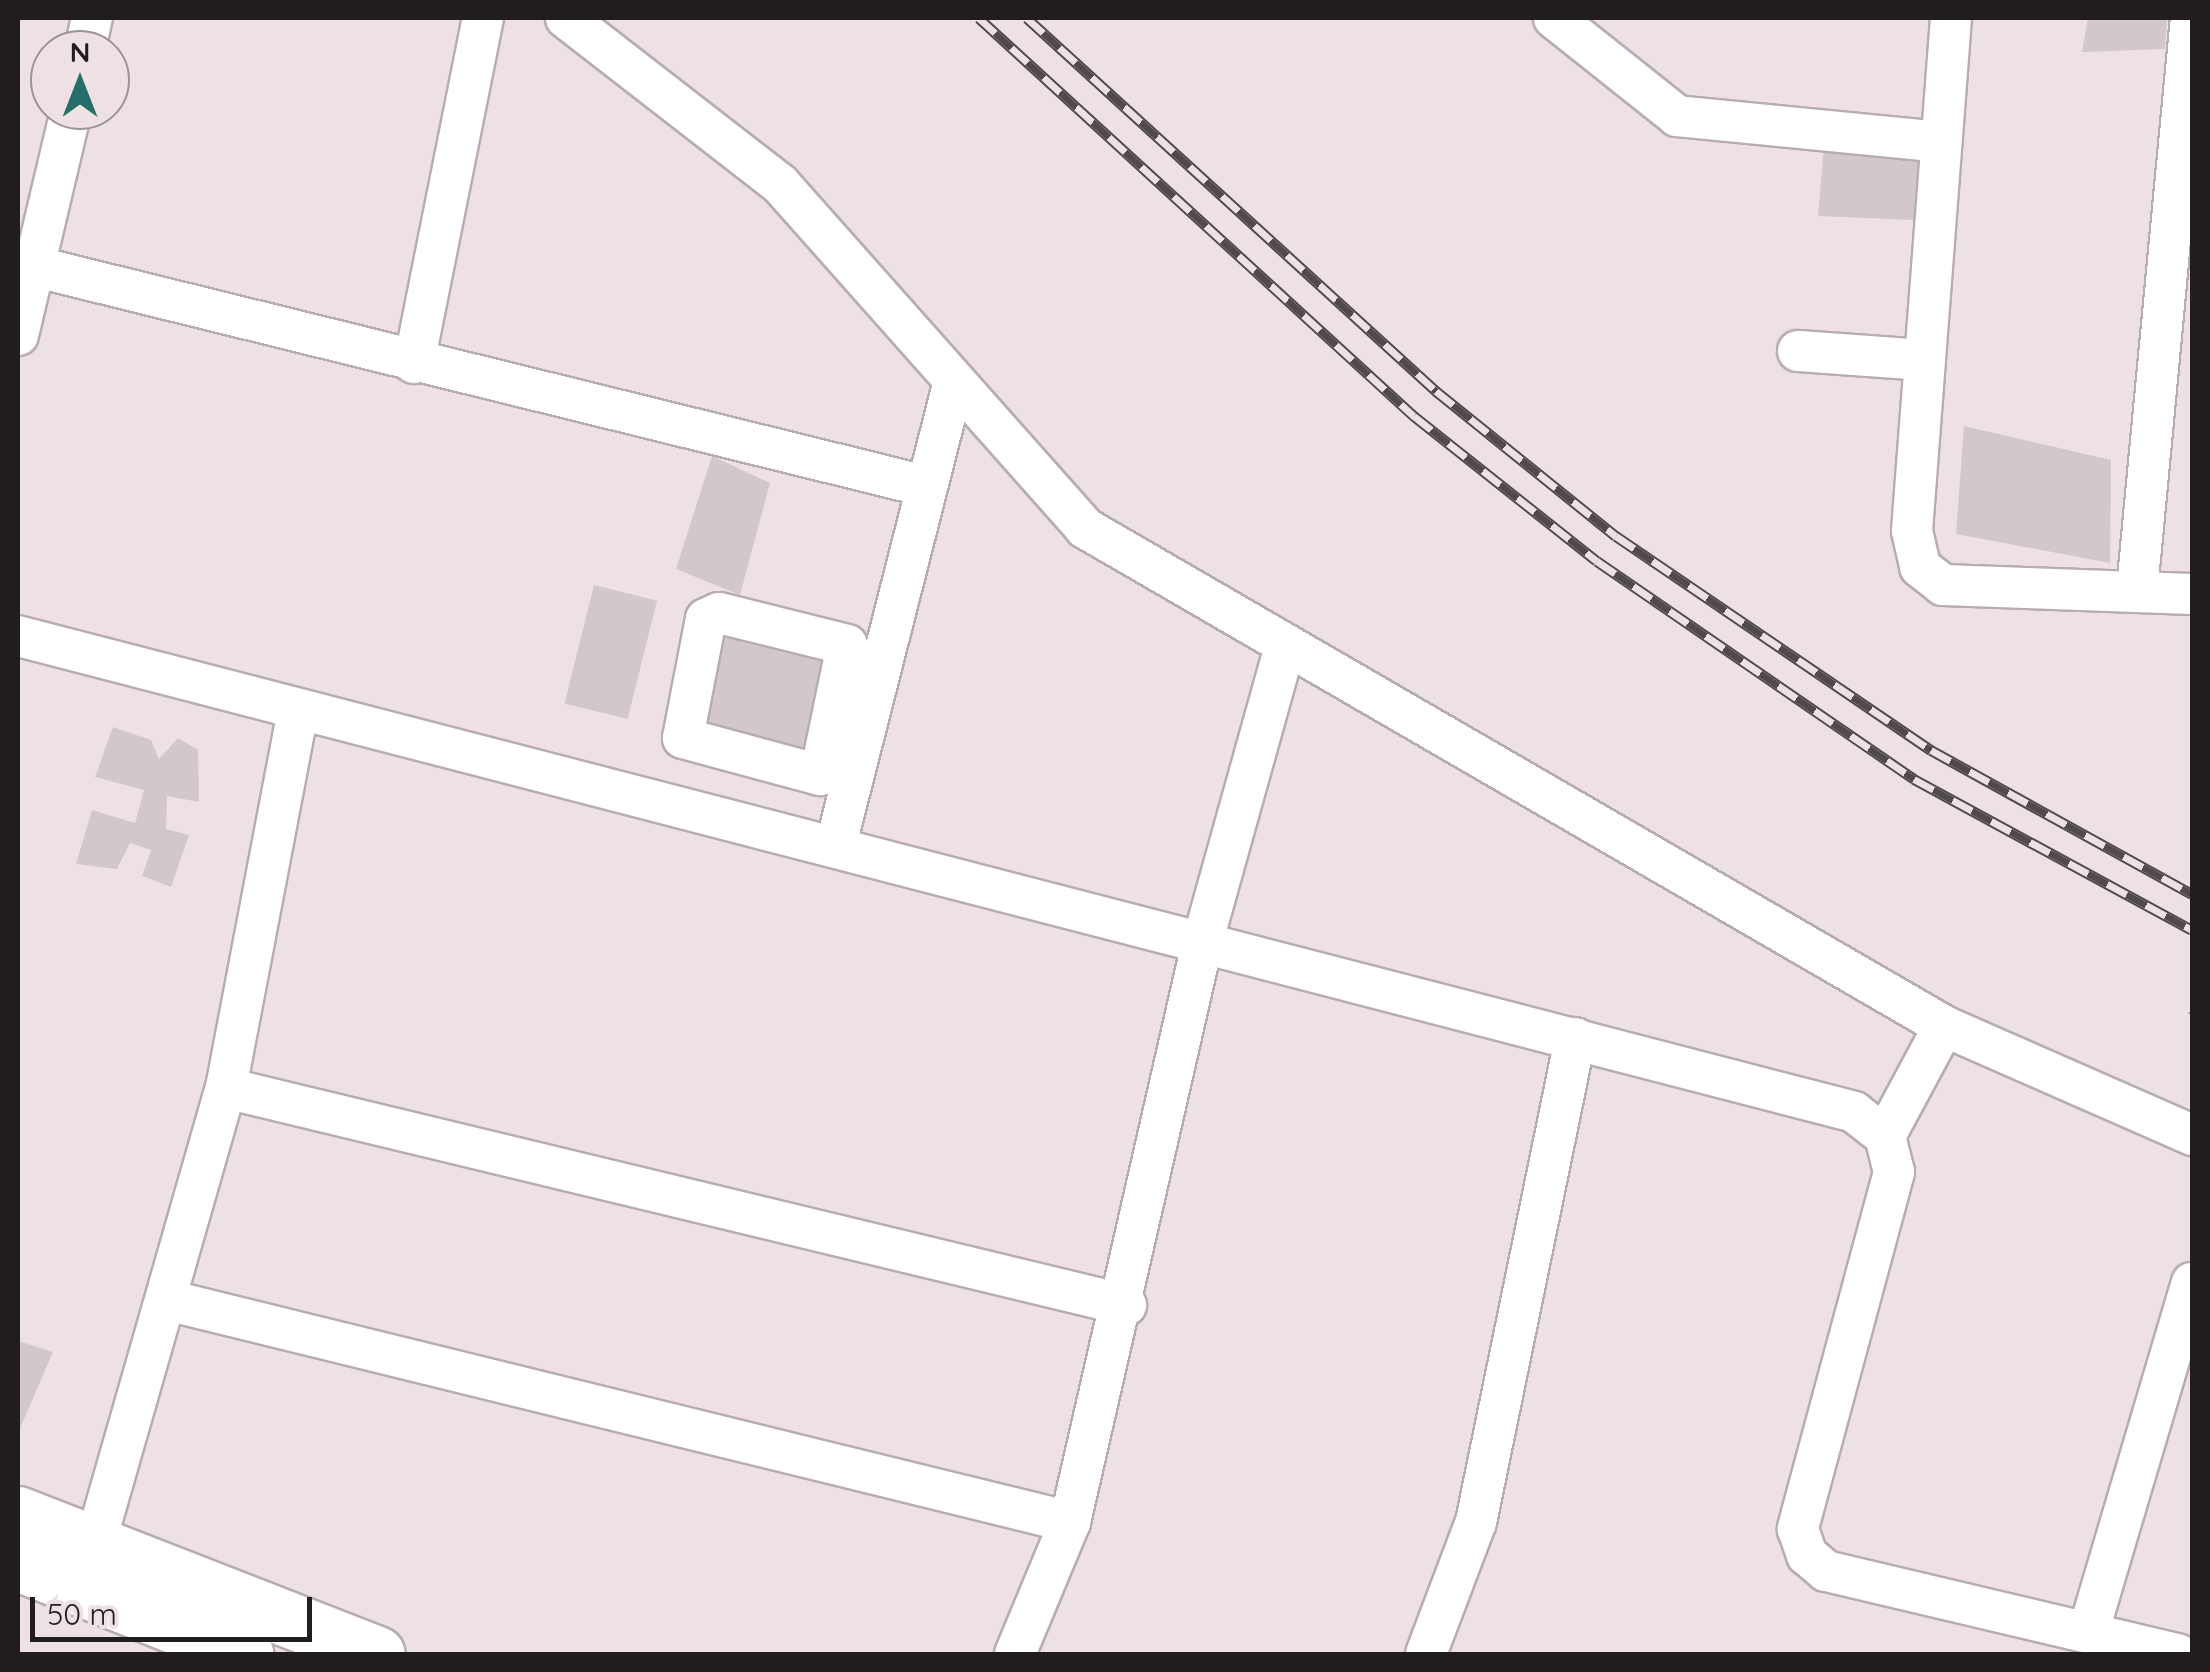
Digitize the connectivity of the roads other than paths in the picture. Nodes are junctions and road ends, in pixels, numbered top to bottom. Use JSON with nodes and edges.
{"nodes":[{"id":1,"x":483,"y":18,"type":"edge"},
{"id":2,"x":566,"y":18,"type":"edge"},
{"id":3,"x":1554,"y":18,"type":"edge"},
{"id":4,"x":1952,"y":18,"type":"edge"},
{"id":5,"x":2191,"y":18,"type":"edge"},
{"id":6,"x":67,"y":130,"type":"edge"},
{"id":7,"x":1941,"y":142,"type":"junction"},
{"id":8,"x":36,"y":267,"type":"junction"},
{"id":9,"x":18,"y":336,"type":"edge"},
{"id":10,"x":1798,"y":351,"type":"dead end"},
{"id":11,"x":1924,"y":360,"type":"junction"},
{"id":12,"x":414,"y":363,"type":"junction"},
{"id":13,"x":953,"y":386,"type":"junction"},
{"id":14,"x":925,"y":486,"type":"junction"},
{"id":15,"x":2137,"y":590,"type":"junction"},
{"id":16,"x":2192,"y":594,"type":"edge"},
{"id":17,"x":18,"y":636,"type":"edge"},
{"id":18,"x":1284,"y":650,"type":"junction"},
{"id":19,"x":858,"y":685,"type":"junction"},
{"id":20,"x":298,"y":712,"type":"junction"},
{"id":21,"x":820,"y":775,"type":"junction"},
{"id":22,"x":820,"y":840,"type":"junction"},
{"id":23,"x":1203,"y":940,"type":"junction"},
{"id":24,"x":1944,"y":1026,"type":"junction"},
{"id":25,"x":1575,"y":1038,"type":"junction"},
{"id":26,"x":226,"y":1088,"type":"junction"},
{"id":27,"x":2192,"y":1135,"type":"edge"},
{"id":28,"x":1885,"y":1136,"type":"junction"},
{"id":29,"x":2192,"y":1283,"type":"edge"},
{"id":30,"x":171,"y":1301,"type":"junction"},
{"id":31,"x":1126,"y":1305,"type":"junction"},
{"id":32,"x":18,"y":1514,"type":"edge"},
{"id":33,"x":1070,"y":1522,"type":"junction"},
{"id":34,"x":96,"y":1544,"type":"junction"},
{"id":35,"x":18,"y":1563,"type":"edge"},
{"id":36,"x":2089,"y":1630,"type":"junction"},
{"id":37,"x":245,"y":1654,"type":"edge"},
{"id":38,"x":377,"y":1654,"type":"edge"},
{"id":39,"x":1015,"y":1654,"type":"edge"},
{"id":40,"x":1426,"y":1654,"type":"edge"},
{"id":41,"x":2178,"y":1654,"type":"edge"}],
"edges":[{"from":1,"to":12,"type":"street"},
{"from":2,"to":13,"type":"street"},
{"from":3,"to":7,"type":"street"},
{"from":4,"to":7,"type":"street"},
{"from":5,"to":15,"type":"street"},
{"from":6,"to":8,"type":"street"},
{"from":7,"to":11,"type":"street"},
{"from":8,"to":9,"type":"street"},
{"from":8,"to":12,"type":"street"},
{"from":10,"to":11,"type":"street"},
{"from":11,"to":15,"type":"street"},
{"from":12,"to":14,"type":"street"},
{"from":13,"to":14,"type":"street"},
{"from":13,"to":18,"type":"street"},
{"from":14,"to":19,"type":"street"},
{"from":15,"to":16,"type":"street"},
{"from":17,"to":20,"type":"street"},
{"from":18,"to":23,"type":"street"},
{"from":18,"to":24,"type":"street"},
{"from":19,"to":21,"type":"street"},
{"from":19,"to":21,"type":"street"},
{"from":19,"to":22,"type":"street"},
{"from":20,"to":22,"type":"street"},
{"from":20,"to":26,"type":"street"},
{"from":21,"to":22,"type":"street"},
{"from":22,"to":23,"type":"street"},
{"from":23,"to":25,"type":"street"},
{"from":23,"to":31,"type":"street"},
{"from":24,"to":27,"type":"street"},
{"from":24,"to":28,"type":"street"},
{"from":25,"to":28,"type":"street"},
{"from":25,"to":40,"type":"street"},
{"from":26,"to":30,"type":"street"},
{"from":26,"to":31,"type":"street"},
{"from":28,"to":36,"type":"street"},
{"from":29,"to":36,"type":"street"},
{"from":30,"to":33,"type":"street"},
{"from":30,"to":34,"type":"street"},
{"from":31,"to":33,"type":"street"},
{"from":32,"to":34,"type":"street"},
{"from":33,"to":39,"type":"street"},
{"from":34,"to":38,"type":"street"},
{"from":35,"to":37,"type":"street"},
{"from":36,"to":41,"type":"street"}]}
